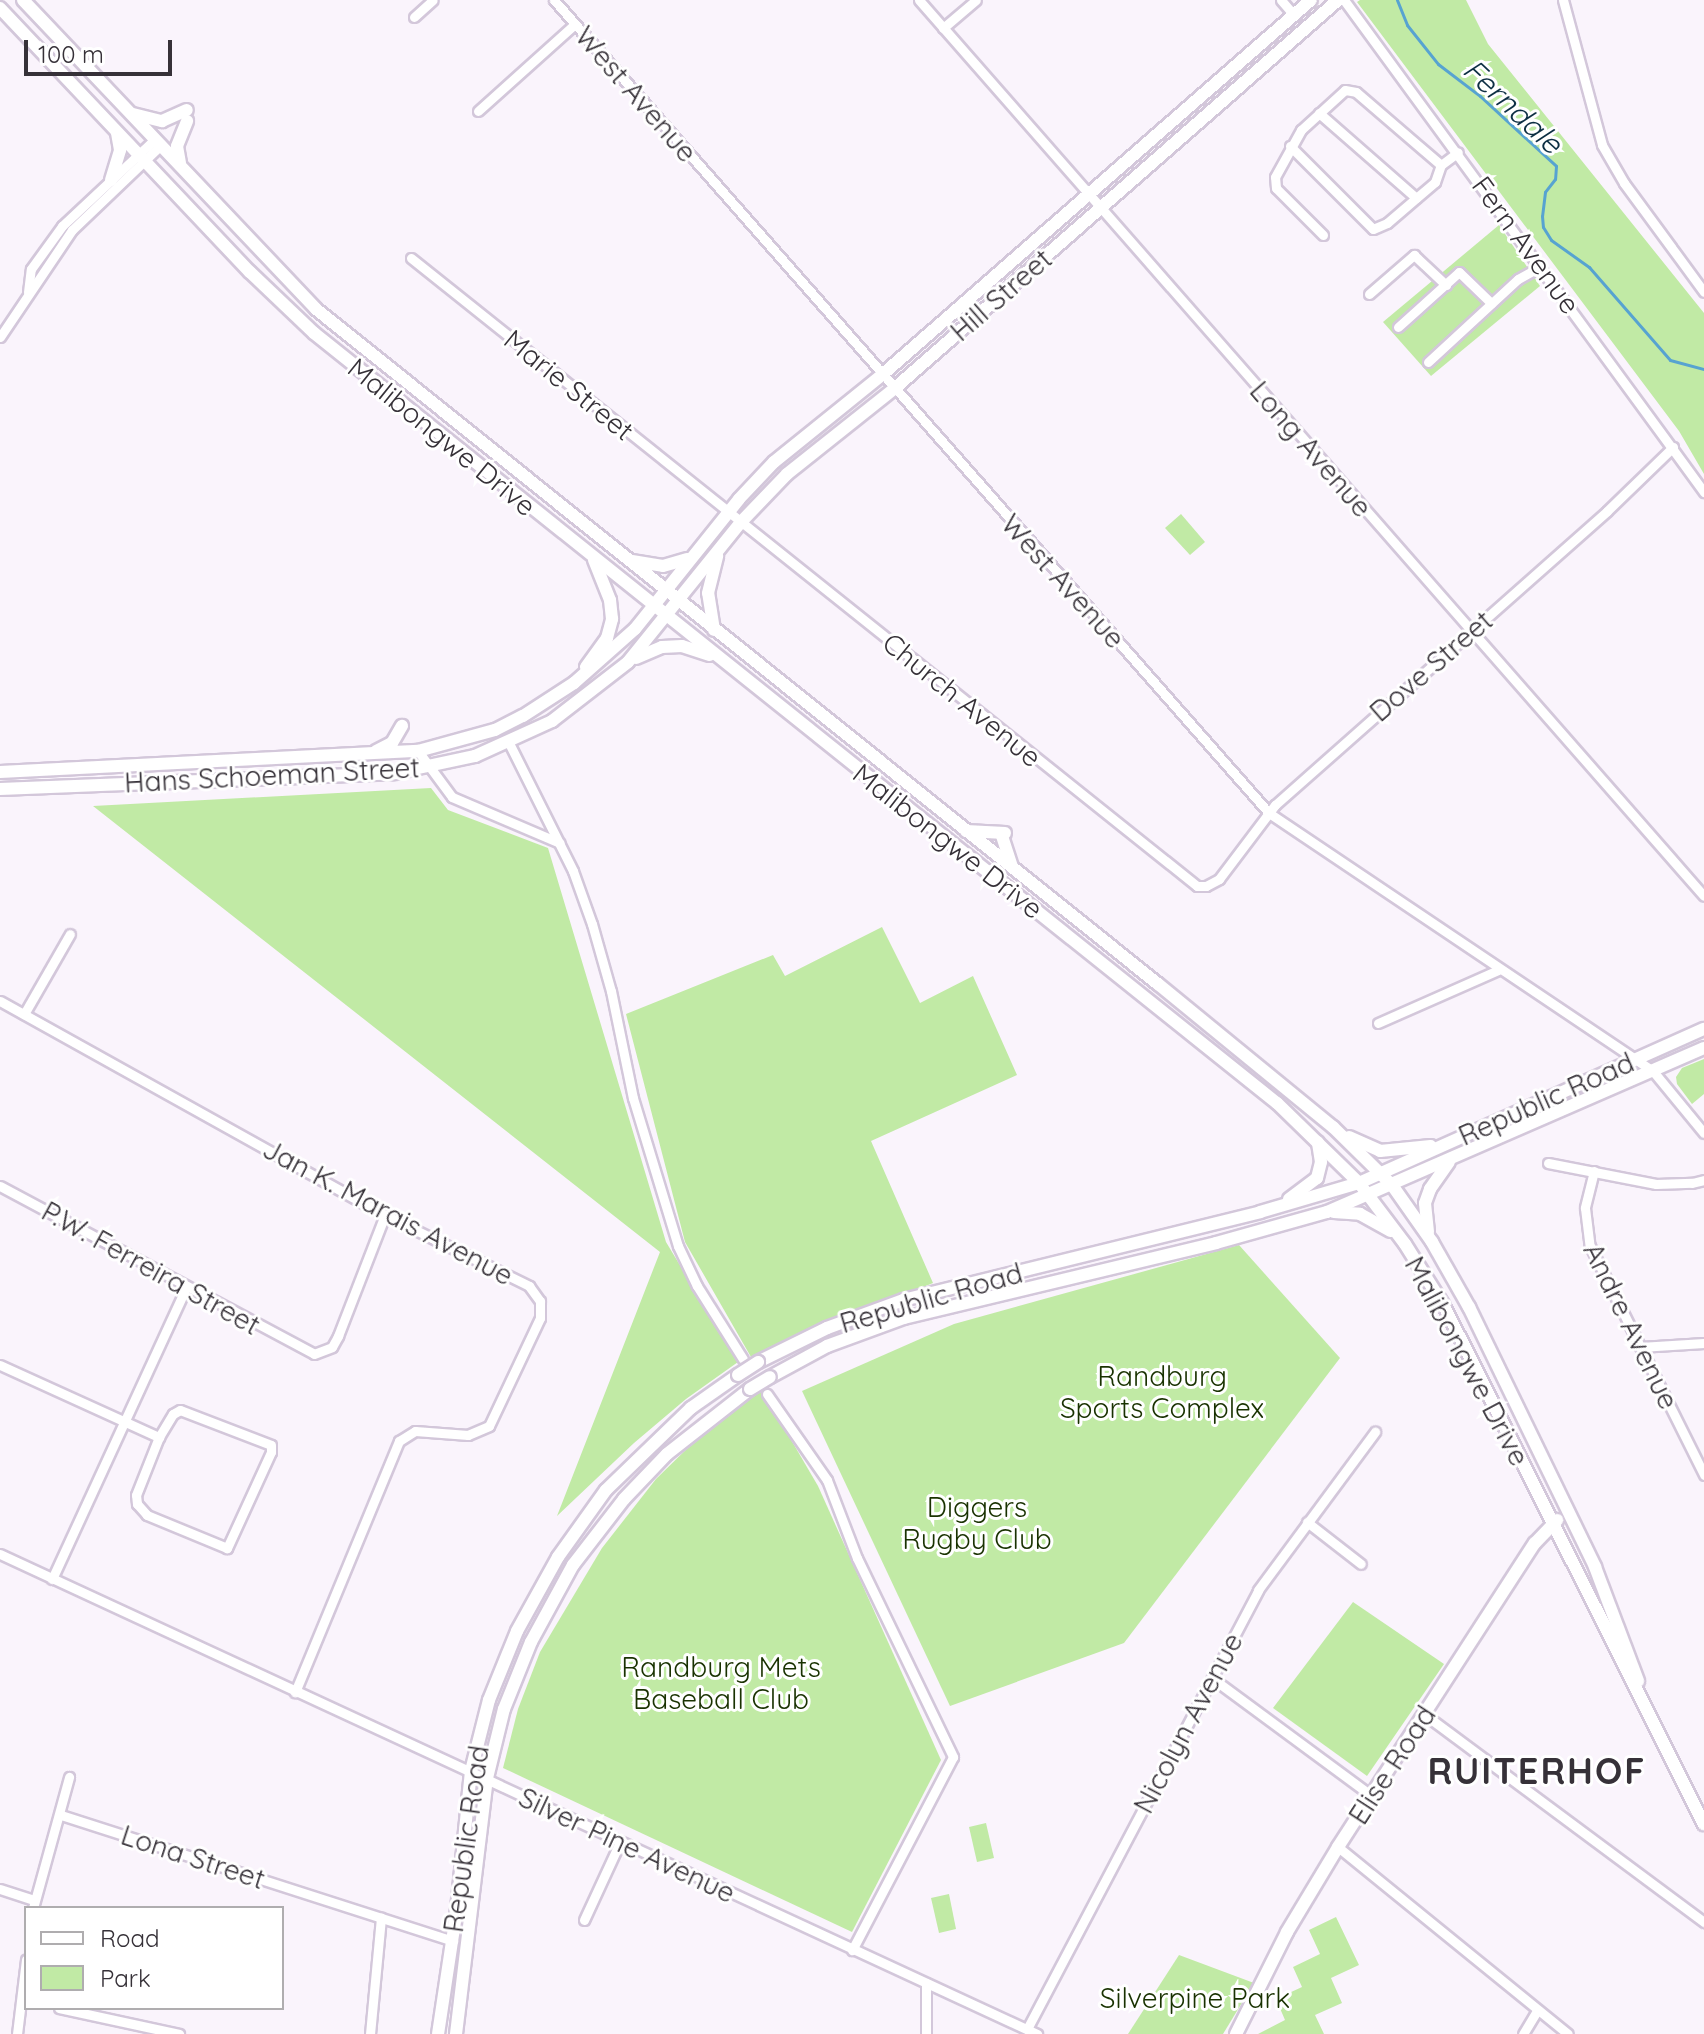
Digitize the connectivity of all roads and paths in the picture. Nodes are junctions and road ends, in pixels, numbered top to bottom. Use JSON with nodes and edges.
{"nodes":[{"id":1,"x":23,"y":0,"type":"edge"},
{"id":2,"x":433,"y":0,"type":"edge"},
{"id":3,"x":554,"y":0,"type":"edge"},
{"id":4,"x":919,"y":0,"type":"edge"},
{"id":5,"x":976,"y":0,"type":"edge"},
{"id":6,"x":1281,"y":0,"type":"edge"},
{"id":7,"x":1311,"y":0,"type":"edge"},
{"id":8,"x":1341,"y":0,"type":"edge"},
{"id":9,"x":1563,"y":0,"type":"edge"},
{"id":10,"x":0,"y":8,"type":"edge"},
{"id":11,"x":1294,"y":15,"type":"junction"},
{"id":12,"x":414,"y":17,"type":"dead end"},
{"id":13,"x":575,"y":24,"type":"junction"},
{"id":14,"x":943,"y":28,"type":"junction"},
{"id":15,"x":478,"y":111,"type":"dead end"},
{"id":16,"x":130,"y":113,"type":"junction"},
{"id":17,"x":1319,"y":113,"type":"junction"},
{"id":18,"x":117,"y":132,"type":"junction"},
{"id":19,"x":158,"y":142,"type":"junction"},
{"id":20,"x":1290,"y":146,"type":"junction"},
{"id":21,"x":1458,"y":152,"type":"junction"},
{"id":22,"x":142,"y":158,"type":"junction"},
{"id":23,"x":1441,"y":165,"type":"junction"},
{"id":24,"x":182,"y":168,"type":"junction"},
{"id":25,"x":111,"y":180,"type":"junction"},
{"id":26,"x":1088,"y":194,"type":"junction"},
{"id":27,"x":1416,"y":198,"type":"junction"},
{"id":28,"x":1100,"y":208,"type":"junction"},
{"id":29,"x":1323,"y":235,"type":"dead end"},
{"id":30,"x":411,"y":258,"type":"dead end"},
{"id":31,"x":1541,"y":266,"type":"junction"},
{"id":32,"x":1446,"y":285,"type":"junction"},
{"id":33,"x":28,"y":292,"type":"junction"},
{"id":34,"x":1704,"y":292,"type":"edge"},
{"id":35,"x":1369,"y":294,"type":"dead end"},
{"id":36,"x":1491,"y":303,"type":"junction"},
{"id":37,"x":1398,"y":327,"type":"dead end"},
{"id":38,"x":0,"y":337,"type":"edge"},
{"id":39,"x":1428,"y":362,"type":"dead end"},
{"id":40,"x":883,"y":374,"type":"junction"},
{"id":41,"x":895,"y":388,"type":"junction"},
{"id":42,"x":1673,"y":447,"type":"junction"},
{"id":43,"x":1704,"y":492,"type":"edge"},
{"id":44,"x":729,"y":512,"type":"junction"},
{"id":45,"x":741,"y":522,"type":"junction"},
{"id":46,"x":719,"y":549,"type":"junction"},
{"id":47,"x":693,"y":556,"type":"junction"},
{"id":48,"x":593,"y":558,"type":"junction"},
{"id":49,"x":628,"y":561,"type":"junction"},
{"id":50,"x":665,"y":591,"type":"junction"},
{"id":51,"x":678,"y":602,"type":"junction"},
{"id":52,"x":653,"y":606,"type":"junction"},
{"id":53,"x":666,"y":616,"type":"junction"},
{"id":54,"x":714,"y":630,"type":"junction"},
{"id":55,"x":1472,"y":631,"type":"junction"},
{"id":56,"x":721,"y":659,"type":"junction"},
{"id":57,"x":628,"y":662,"type":"junction"},
{"id":58,"x":574,"y":683,"type":"junction"},
{"id":59,"x":402,"y":726,"type":"dead end"},
{"id":60,"x":509,"y":743,"type":"junction"},
{"id":61,"x":418,"y":751,"type":"junction"},
{"id":62,"x":366,"y":756,"type":"junction"},
{"id":63,"x":428,"y":767,"type":"junction"},
{"id":64,"x":0,"y":772,"type":"edge"},
{"id":65,"x":0,"y":789,"type":"edge"},
{"id":66,"x":1269,"y":813,"type":"junction"},
{"id":67,"x":963,"y":830,"type":"junction"},
{"id":68,"x":560,"y":843,"type":"junction"},
{"id":69,"x":1012,"y":867,"type":"junction"},
{"id":70,"x":1197,"y":886,"type":"joint"},
{"id":71,"x":1704,"y":896,"type":"edge"},
{"id":72,"x":70,"y":934,"type":"dead end"},
{"id":73,"x":1498,"y":970,"type":"junction"},
{"id":74,"x":0,"y":1001,"type":"edge"},
{"id":75,"x":24,"y":1014,"type":"junction"},
{"id":76,"x":1378,"y":1023,"type":"dead end"},
{"id":77,"x":1704,"y":1029,"type":"edge"},
{"id":78,"x":1704,"y":1048,"type":"edge"},
{"id":79,"x":1634,"y":1061,"type":"junction"},
{"id":80,"x":1653,"y":1071,"type":"junction"},
{"id":81,"x":1333,"y":1127,"type":"junction"},
{"id":82,"x":1704,"y":1133,"type":"edge"},
{"id":83,"x":1318,"y":1142,"type":"junction"},
{"id":84,"x":1443,"y":1145,"type":"junction"},
{"id":85,"x":1451,"y":1160,"type":"junction"},
{"id":86,"x":1548,"y":1163,"type":"dead end"},
{"id":87,"x":1594,"y":1171,"type":"junction"},
{"id":88,"x":1380,"y":1173,"type":"junction"},
{"id":89,"x":1704,"y":1180,"type":"edge"},
{"id":90,"x":1359,"y":1183,"type":"junction"},
{"id":91,"x":1392,"y":1185,"type":"junction"},
{"id":92,"x":0,"y":1186,"type":"edge"},
{"id":93,"x":1370,"y":1194,"type":"junction"},
{"id":94,"x":1260,"y":1212,"type":"junction"},
{"id":95,"x":1327,"y":1212,"type":"junction"},
{"id":96,"x":385,"y":1215,"type":"junction"},
{"id":97,"x":1432,"y":1242,"type":"junction"},
{"id":98,"x":1405,"y":1244,"type":"junction"},
{"id":99,"x":186,"y":1287,"type":"junction"},
{"id":100,"x":1704,"y":1343,"type":"edge"},
{"id":101,"x":1640,"y":1347,"type":"junction"},
{"id":102,"x":743,"y":1359,"type":"dead end"},
{"id":103,"x":0,"y":1365,"type":"edge"},
{"id":104,"x":767,"y":1394,"type":"dead end"},
{"id":105,"x":124,"y":1422,"type":"junction"},
{"id":106,"x":1375,"y":1432,"type":"dead end"},
{"id":107,"x":159,"y":1437,"type":"junction"},
{"id":108,"x":1704,"y":1475,"type":"edge"},
{"id":109,"x":1570,"y":1512,"type":"junction"},
{"id":110,"x":1307,"y":1522,"type":"junction"},
{"id":111,"x":1552,"y":1522,"type":"junction"},
{"id":112,"x":0,"y":1554,"type":"edge"},
{"id":113,"x":1361,"y":1564,"type":"dead end"},
{"id":114,"x":52,"y":1579,"type":"junction"},
{"id":115,"x":1212,"y":1678,"type":"junction"},
{"id":116,"x":295,"y":1692,"type":"junction"},
{"id":117,"x":1424,"y":1714,"type":"junction"},
{"id":118,"x":471,"y":1771,"type":"junction"},
{"id":119,"x":69,"y":1777,"type":"dead end"},
{"id":120,"x":487,"y":1778,"type":"junction"},
{"id":121,"x":1372,"y":1796,"type":"junction"},
{"id":122,"x":1704,"y":1813,"type":"edge"},
{"id":123,"x":61,"y":1815,"type":"junction"},
{"id":124,"x":1704,"y":1824,"type":"edge"},
{"id":125,"x":620,"y":1842,"type":"junction"},
{"id":126,"x":1338,"y":1847,"type":"junction"},
{"id":127,"x":0,"y":1889,"type":"edge"},
{"id":128,"x":34,"y":1904,"type":"edge"},
{"id":129,"x":381,"y":1918,"type":"junction"},
{"id":130,"x":584,"y":1920,"type":"dead end"},
{"id":131,"x":1704,"y":1922,"type":"edge"},
{"id":132,"x":453,"y":1941,"type":"junction"},
{"id":133,"x":852,"y":1950,"type":"junction"},
{"id":134,"x":926,"y":1983,"type":"junction"},
{"id":135,"x":24,"y":2000,"type":"edge"},
{"id":136,"x":68,"y":2010,"type":"edge"},
{"id":137,"x":1537,"y":2011,"type":"junction"},
{"id":138,"x":1032,"y":2032,"type":"edge"},
{"id":139,"x":17,"y":2034,"type":"edge"},
{"id":140,"x":179,"y":2034,"type":"edge"},
{"id":141,"x":370,"y":2034,"type":"edge"},
{"id":142,"x":438,"y":2034,"type":"edge"},
{"id":143,"x":456,"y":2034,"type":"edge"},
{"id":144,"x":926,"y":2034,"type":"edge"},
{"id":145,"x":1236,"y":2034,"type":"edge"},
{"id":146,"x":1523,"y":2034,"type":"edge"},
{"id":147,"x":1568,"y":2034,"type":"edge"}],
"edges":[{"from":1,"to":16,"type":"main road","name":"Malibongwe Drive"},
{"from":2,"to":12,"type":"street"},
{"from":3,"to":13,"type":"street","name":"West Avenue"},
{"from":4,"to":14,"type":"street","name":"Long Avenue"},
{"from":5,"to":14,"type":"street"},
{"from":6,"to":11,"type":"street"},
{"from":7,"to":11,"type":"main road","name":"Hill Street"},
{"from":8,"to":21,"type":"street","name":"Fern Avenue"},
{"from":8,"to":28,"type":"main road","name":"Hill Street"},
{"from":9,"to":34,"type":"street"},
{"from":10,"to":18,"type":"main road","name":"Malibongwe Drive"},
{"from":11,"to":26,"type":"main road","name":"Hill Street"},
{"from":13,"to":15,"type":"street"},
{"from":13,"to":40,"type":"street","name":"West Avenue"},
{"from":14,"to":26,"type":"street","name":"Long Avenue"},
{"from":16,"to":19,"type":"main road","name":"Malibongwe Drive"},
{"from":16,"to":24,"type":"main road"},
{"from":17,"to":20,"type":"street"},
{"from":17,"to":23,"type":"street"},
{"from":17,"to":27,"type":"street"},
{"from":18,"to":22,"type":"main road","name":"Malibongwe Drive"},
{"from":18,"to":25,"type":"main road"},
{"from":19,"to":22,"type":"street"},
{"from":19,"to":24,"type":"main road","name":"Malibongwe Drive"},
{"from":20,"to":27,"type":"street"},
{"from":20,"to":29,"type":"street"},
{"from":21,"to":23,"type":"street"},
{"from":21,"to":31,"type":"street","name":"Fern Avenue"},
{"from":22,"to":25,"type":"street"},
{"from":22,"to":33,"type":"street"},
{"from":22,"to":48,"type":"main road","name":"Malibongwe Drive"},
{"from":23,"to":27,"type":"street"},
{"from":24,"to":49,"type":"main road","name":"Malibongwe Drive"},
{"from":25,"to":33,"type":"street"},
{"from":26,"to":28,"type":"street","name":"Long Avenue"},
{"from":26,"to":40,"type":"main road","name":"Hill Street"},
{"from":28,"to":41,"type":"main road","name":"Hill Street"},
{"from":28,"to":55,"type":"street","name":"Long Avenue"},
{"from":30,"to":44,"type":"street","name":"Marie Street"},
{"from":31,"to":36,"type":"street"},
{"from":31,"to":42,"type":"street","name":"Fern Avenue"},
{"from":32,"to":35,"type":"street"},
{"from":32,"to":36,"type":"street"},
{"from":32,"to":37,"type":"street"},
{"from":33,"to":38,"type":"street"},
{"from":36,"to":39,"type":"street"},
{"from":40,"to":41,"type":"street","name":"West Avenue"},
{"from":40,"to":44,"type":"main road","name":"Hill Street"},
{"from":41,"to":45,"type":"main road","name":"Hill Street"},
{"from":41,"to":66,"type":"street","name":"West Avenue"},
{"from":42,"to":43,"type":"street","name":"Fern Avenue"},
{"from":42,"to":55,"type":"street","name":"Dove Street"},
{"from":44,"to":45,"type":"street","name":"Church Avenue"},
{"from":44,"to":47,"type":"main road","name":"Hill Street"},
{"from":45,"to":46,"type":"main road","name":"Hill Street"},
{"from":45,"to":70,"type":"street","name":"Church Avenue"},
{"from":46,"to":51,"type":"main road","name":"Hill Street"},
{"from":46,"to":54,"type":"main road"},
{"from":47,"to":49,"type":"main road"},
{"from":47,"to":50,"type":"main road","name":"Hill Street"},
{"from":48,"to":52,"type":"main road","name":"Malibongwe Drive"},
{"from":48,"to":58,"type":"main road"},
{"from":49,"to":50,"type":"main road","name":"Malibongwe Drive"},
{"from":50,"to":51,"type":"main road","name":"Malibongwe Drive"},
{"from":50,"to":52,"type":"main road","name":"Hans Schoeman Street"},
{"from":51,"to":53,"type":"main road","name":"Hans Schoeman Street"},
{"from":51,"to":54,"type":"main road","name":"Malibongwe Drive"},
{"from":52,"to":53,"type":"main road","name":"Malibongwe Drive"},
{"from":52,"to":58,"type":"main road","name":"Hans Schoeman Street"},
{"from":53,"to":56,"type":"main road","name":"Malibongwe Drive"},
{"from":53,"to":57,"type":"main road","name":"Hans Schoeman Street"},
{"from":54,"to":67,"type":"main road","name":"Malibongwe Drive"},
{"from":55,"to":66,"type":"street","name":"Dove Street"},
{"from":55,"to":71,"type":"street","name":"Long Avenue"},
{"from":56,"to":57,"type":"main road"},
{"from":56,"to":83,"type":"main road","name":"Malibongwe Drive"},
{"from":57,"to":60,"type":"main road","name":"Hans Schoeman Street"},
{"from":58,"to":61,"type":"main road","name":"Hans Schoeman Street"},
{"from":59,"to":62,"type":"main road"},
{"from":60,"to":63,"type":"main road","name":"Hans Schoeman Street"},
{"from":60,"to":68,"type":"street"},
{"from":61,"to":62,"type":"main road","name":"Hans Schoeman Street"},
{"from":61,"to":63,"type":"street"},
{"from":62,"to":64,"type":"main road","name":"Hans Schoeman Street"},
{"from":63,"to":65,"type":"main road","name":"Hans Schoeman Street"},
{"from":63,"to":68,"type":"street"},
{"from":66,"to":70,"type":"street","name":"Dove Street"},
{"from":66,"to":73,"type":"street","name":"West Avenue"},
{"from":67,"to":69,"type":"main road","name":"Malibongwe Drive"},
{"from":67,"to":69,"type":"main road"},
{"from":68,"to":102,"type":"street"},
{"from":69,"to":81,"type":"main road","name":"Malibongwe Drive"},
{"from":72,"to":75,"type":"street"},
{"from":73,"to":76,"type":"street"},
{"from":73,"to":79,"type":"street","name":"West Avenue"},
{"from":74,"to":75,"type":"street","name":"Jan K. Marais Avenue"},
{"from":75,"to":96,"type":"street","name":"Jan K. Marais Avenue"},
{"from":77,"to":79,"type":"main road","name":"Republic Road"},
{"from":78,"to":80,"type":"main road","name":"Republic Road"},
{"from":79,"to":80,"type":"street","name":"West Avenue"},
{"from":79,"to":84,"type":"main road","name":"Republic Road"},
{"from":80,"to":82,"type":"street"},
{"from":80,"to":85,"type":"main road","name":"Republic Road"},
{"from":81,"to":84,"type":"main road"},
{"from":81,"to":88,"type":"main road","name":"Malibongwe Drive"},
{"from":83,"to":90,"type":"main road","name":"Malibongwe Drive"},
{"from":83,"to":94,"type":"main road"},
{"from":84,"to":88,"type":"main road","name":"Republic Road"},
{"from":85,"to":91,"type":"main road","name":"Republic Road"},
{"from":85,"to":97,"type":"main road"},
{"from":86,"to":87,"type":"street"},
{"from":87,"to":89,"type":"street"},
{"from":87,"to":101,"type":"street","name":"Andre Avenue"},
{"from":88,"to":90,"type":"main road","name":"Republic Road"},
{"from":88,"to":91,"type":"main road","name":"Malibongwe Drive"},
{"from":90,"to":93,"type":"main road","name":"Malibongwe Drive"},
{"from":90,"to":94,"type":"main road","name":"Republic Road"},
{"from":91,"to":93,"type":"main road","name":"Republic Road"},
{"from":91,"to":97,"type":"main road","name":"Malibongwe Drive"},
{"from":92,"to":99,"type":"street","name":"P.W. Ferreira Street"},
{"from":93,"to":95,"type":"main road","name":"Republic Road"},
{"from":93,"to":98,"type":"main road","name":"Malibongwe Drive"},
{"from":94,"to":118,"type":"main road","name":"Republic Road","bridge":true},
{"from":95,"to":98,"type":"main road"},
{"from":95,"to":120,"type":"main road","name":"Republic Road","bridge":true},
{"from":96,"to":99,"type":"street","name":"P.W. Ferreira Street"},
{"from":96,"to":116,"type":"street","name":"Jan K. Marais Avenue"},
{"from":97,"to":109,"type":"main road","name":"Malibongwe Drive"},
{"from":98,"to":111,"type":"main road","name":"Malibongwe Drive"},
{"from":99,"to":105,"type":"street"},
{"from":100,"to":101,"type":"street"},
{"from":101,"to":108,"type":"street","name":"Andre Avenue"},
{"from":103,"to":105,"type":"street"},
{"from":104,"to":133,"type":"street"},
{"from":105,"to":107,"type":"street"},
{"from":105,"to":114,"type":"street"},
{"from":106,"to":110,"type":"street","name":"Nicolyn Avenue"},
{"from":107,"to":107,"type":"street"},
{"from":109,"to":111,"type":"main road","name":"Elise Road"},
{"from":109,"to":122,"type":"main road","name":"Malibongwe Drive"},
{"from":110,"to":113,"type":"street"},
{"from":110,"to":115,"type":"street","name":"Nicolyn Avenue"},
{"from":111,"to":117,"type":"main road","name":"Elise Road"},
{"from":111,"to":124,"type":"main road","name":"Malibongwe Drive"},
{"from":112,"to":114,"type":"street","name":"Silver Pine Avenue"},
{"from":114,"to":116,"type":"street","name":"Silver Pine Avenue"},
{"from":115,"to":121,"type":"street"},
{"from":115,"to":138,"type":"street","name":"Nicolyn Avenue"},
{"from":116,"to":118,"type":"street","name":"Silver Pine Avenue"},
{"from":117,"to":121,"type":"main road","name":"Elise Road"},
{"from":117,"to":131,"type":"street"},
{"from":118,"to":120,"type":"street","name":"Silver Pine Avenue"},
{"from":118,"to":132,"type":"main road","name":"Republic Road"},
{"from":119,"to":123,"type":"street"},
{"from":120,"to":125,"type":"street","name":"Silver Pine Avenue"},
{"from":120,"to":143,"type":"main road","name":"Republic Road"},
{"from":121,"to":126,"type":"main road","name":"Elise Road"},
{"from":123,"to":128,"type":"street"},
{"from":123,"to":129,"type":"street","name":"Lona Street"},
{"from":125,"to":130,"type":"street"},
{"from":125,"to":133,"type":"street","name":"Silver Pine Avenue"},
{"from":126,"to":137,"type":"street"},
{"from":126,"to":145,"type":"main road","name":"Elise Road"},
{"from":127,"to":128,"type":"street"},
{"from":129,"to":132,"type":"street","name":"Lona Street"},
{"from":129,"to":141,"type":"street"},
{"from":132,"to":142,"type":"main road","name":"Republic Road"},
{"from":133,"to":134,"type":"street","name":"Silver Pine Avenue"},
{"from":134,"to":138,"type":"street","name":"Silver Pine Avenue"},
{"from":134,"to":144,"type":"street"},
{"from":135,"to":139,"type":"street"},
{"from":136,"to":140,"type":"street"},
{"from":137,"to":146,"type":"street"},
{"from":137,"to":147,"type":"street"}]}
